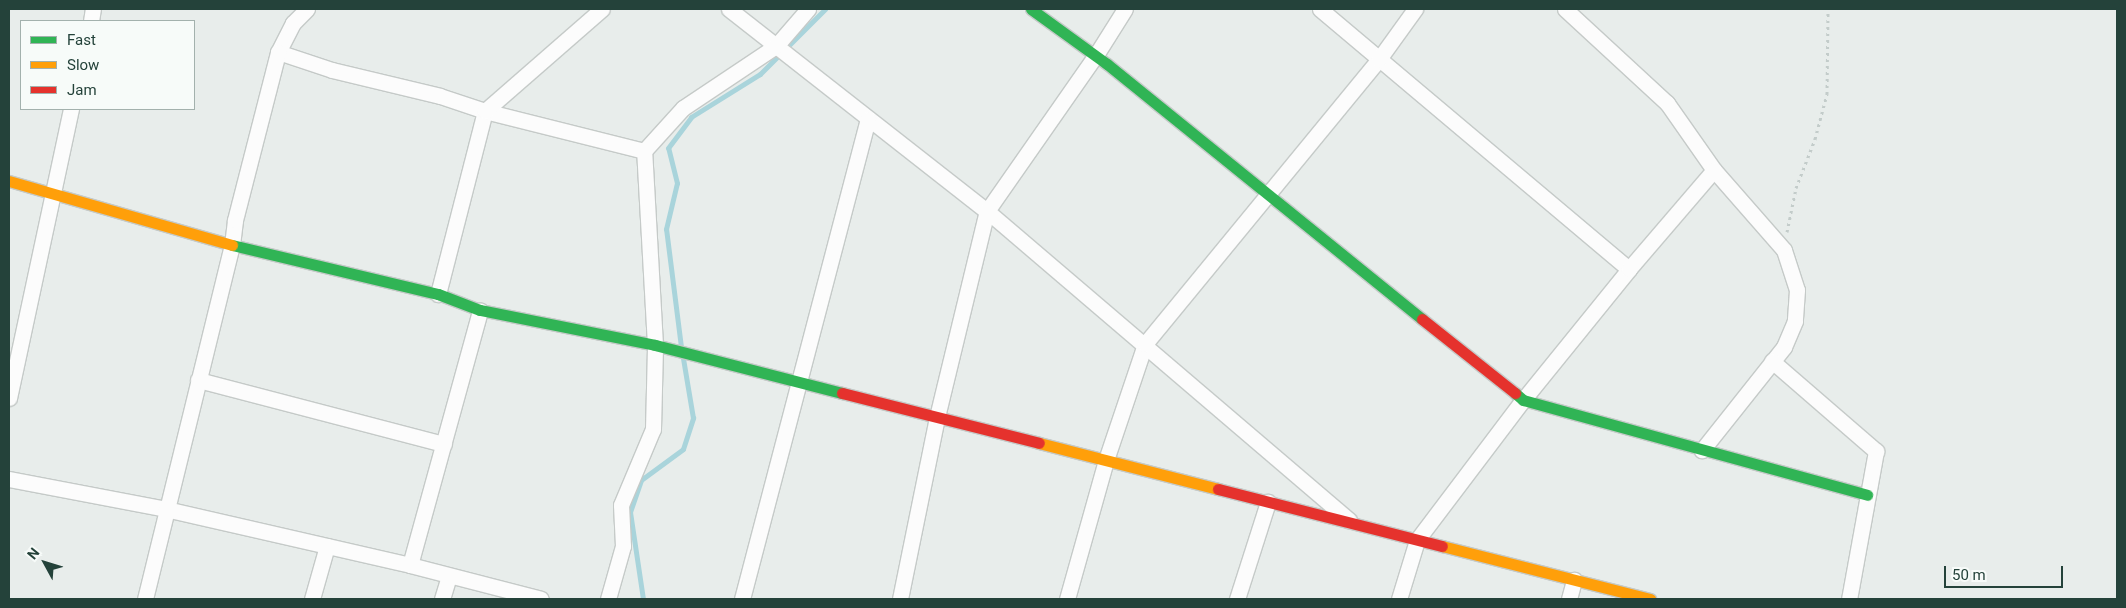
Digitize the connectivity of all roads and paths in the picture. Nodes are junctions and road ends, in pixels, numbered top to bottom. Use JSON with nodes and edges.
{"nodes":[{"id":1,"x":307,"y":9,"type":"edge"},
{"id":2,"x":602,"y":9,"type":"edge"},
{"id":3,"x":729,"y":9,"type":"edge"},
{"id":4,"x":808,"y":9,"type":"edge"},
{"id":5,"x":1031,"y":9,"type":"edge"},
{"id":6,"x":1125,"y":9,"type":"edge"},
{"id":7,"x":1320,"y":9,"type":"edge"},
{"id":8,"x":1415,"y":9,"type":"edge"},
{"id":9,"x":1565,"y":9,"type":"edge"},
{"id":10,"x":1828,"y":9,"type":"edge"},
{"id":11,"x":776,"y":46,"type":"junction"},
{"id":12,"x":278,"y":52,"type":"junction"},
{"id":13,"x":1096,"y":55,"type":"junction"},
{"id":14,"x":1379,"y":59,"type":"junction"},
{"id":15,"x":71,"y":110,"type":"edge"},
{"id":16,"x":485,"y":111,"type":"junction"},
{"id":17,"x":868,"y":118,"type":"junction"},
{"id":18,"x":644,"y":151,"type":"junction"},
{"id":19,"x":1714,"y":170,"type":"junction"},
{"id":20,"x":9,"y":181,"type":"edge"},
{"id":21,"x":52,"y":192,"type":"junction"},
{"id":22,"x":1269,"y":195,"type":"junction"},
{"id":23,"x":987,"y":211,"type":"junction"},
{"id":24,"x":232,"y":246,"type":"junction"},
{"id":25,"x":1784,"y":250,"type":"junction"},
{"id":26,"x":1629,"y":269,"type":"junction"},
{"id":27,"x":438,"y":294,"type":"junction"},
{"id":28,"x":480,"y":310,"type":"junction"},
{"id":29,"x":1145,"y":344,"type":"junction"},
{"id":30,"x":655,"y":346,"type":"junction"},
{"id":31,"x":1772,"y":361,"type":"junction"},
{"id":32,"x":198,"y":380,"type":"junction"},
{"id":33,"x":797,"y":382,"type":"junction"},
{"id":34,"x":9,"y":398,"type":"edge"},
{"id":35,"x":1523,"y":400,"type":"junction"},
{"id":36,"x":937,"y":417,"type":"junction"},
{"id":37,"x":444,"y":444,"type":"junction"},
{"id":38,"x":1702,"y":450,"type":"junction"},
{"id":39,"x":1106,"y":460,"type":"junction"},
{"id":40,"x":9,"y":479,"type":"edge"},
{"id":41,"x":1867,"y":495,"type":"junction"},
{"id":42,"x":1268,"y":502,"type":"junction"},
{"id":43,"x":166,"y":509,"type":"junction"},
{"id":44,"x":1353,"y":524,"type":"junction"},
{"id":45,"x":1417,"y":540,"type":"junction"},
{"id":46,"x":327,"y":546,"type":"junction"},
{"id":47,"x":410,"y":565,"type":"junction"},
{"id":48,"x":449,"y":576,"type":"junction"},
{"id":49,"x":1574,"y":580,"type":"junction"},
{"id":50,"x":145,"y":599,"type":"edge"},
{"id":51,"x":312,"y":599,"type":"edge"},
{"id":52,"x":442,"y":599,"type":"edge"},
{"id":53,"x":541,"y":599,"type":"edge"},
{"id":54,"x":608,"y":599,"type":"edge"},
{"id":55,"x":742,"y":599,"type":"edge"},
{"id":56,"x":900,"y":599,"type":"edge"},
{"id":57,"x":1067,"y":599,"type":"edge"},
{"id":58,"x":1237,"y":599,"type":"edge"},
{"id":59,"x":1400,"y":599,"type":"edge"},
{"id":60,"x":1569,"y":599,"type":"edge"},
{"id":61,"x":1650,"y":599,"type":"edge"},
{"id":62,"x":1849,"y":599,"type":"edge"}],
"edges":[{"from":1,"to":12,"type":"street"},
{"from":2,"to":16,"type":"street"},
{"from":3,"to":11,"type":"street"},
{"from":4,"to":11,"type":"street"},
{"from":5,"to":13,"type":"street"},
{"from":6,"to":13,"type":"street"},
{"from":7,"to":14,"type":"street"},
{"from":8,"to":14,"type":"street"},
{"from":9,"to":19,"type":"street"},
{"from":10,"to":25,"type":"path"},
{"from":11,"to":17,"type":"street"},
{"from":11,"to":18,"type":"street"},
{"from":12,"to":16,"type":"street"},
{"from":12,"to":24,"type":"street"},
{"from":13,"to":22,"type":"street"},
{"from":13,"to":23,"type":"street"},
{"from":14,"to":22,"type":"street"},
{"from":14,"to":26,"type":"street"},
{"from":15,"to":21,"type":"street"},
{"from":16,"to":18,"type":"street"},
{"from":16,"to":27,"type":"street"},
{"from":17,"to":23,"type":"street"},
{"from":17,"to":33,"type":"street"},
{"from":18,"to":30,"type":"street"},
{"from":19,"to":25,"type":"street"},
{"from":19,"to":26,"type":"street"},
{"from":20,"to":21,"type":"street"},
{"from":21,"to":24,"type":"street"},
{"from":21,"to":34,"type":"street"},
{"from":22,"to":29,"type":"street"},
{"from":22,"to":35,"type":"street"},
{"from":23,"to":29,"type":"street"},
{"from":23,"to":36,"type":"street"},
{"from":24,"to":27,"type":"street"},
{"from":24,"to":32,"type":"street"},
{"from":25,"to":31,"type":"street"},
{"from":26,"to":35,"type":"street"},
{"from":27,"to":28,"type":"street"},
{"from":28,"to":30,"type":"street"},
{"from":28,"to":37,"type":"street"},
{"from":29,"to":39,"type":"street"},
{"from":29,"to":44,"type":"street"},
{"from":30,"to":33,"type":"street"},
{"from":30,"to":54,"type":"street"},
{"from":31,"to":38,"type":"street"},
{"from":31,"to":41,"type":"street"},
{"from":32,"to":37,"type":"street"},
{"from":32,"to":43,"type":"street"},
{"from":33,"to":36,"type":"street"},
{"from":33,"to":55,"type":"street"},
{"from":35,"to":38,"type":"street"},
{"from":35,"to":45,"type":"street"},
{"from":36,"to":39,"type":"street"},
{"from":36,"to":56,"type":"street"},
{"from":37,"to":47,"type":"street"},
{"from":38,"to":41,"type":"street"},
{"from":39,"to":42,"type":"street"},
{"from":39,"to":57,"type":"street"},
{"from":40,"to":43,"type":"street"},
{"from":41,"to":62,"type":"street"},
{"from":42,"to":44,"type":"street"},
{"from":42,"to":58,"type":"street"},
{"from":43,"to":46,"type":"street"},
{"from":43,"to":50,"type":"street"},
{"from":44,"to":45,"type":"street"},
{"from":45,"to":49,"type":"street"},
{"from":45,"to":59,"type":"street"},
{"from":46,"to":47,"type":"street"},
{"from":46,"to":51,"type":"street"},
{"from":47,"to":48,"type":"street"},
{"from":48,"to":52,"type":"street"},
{"from":48,"to":53,"type":"street"},
{"from":49,"to":60,"type":"street"},
{"from":49,"to":61,"type":"street"}]}
